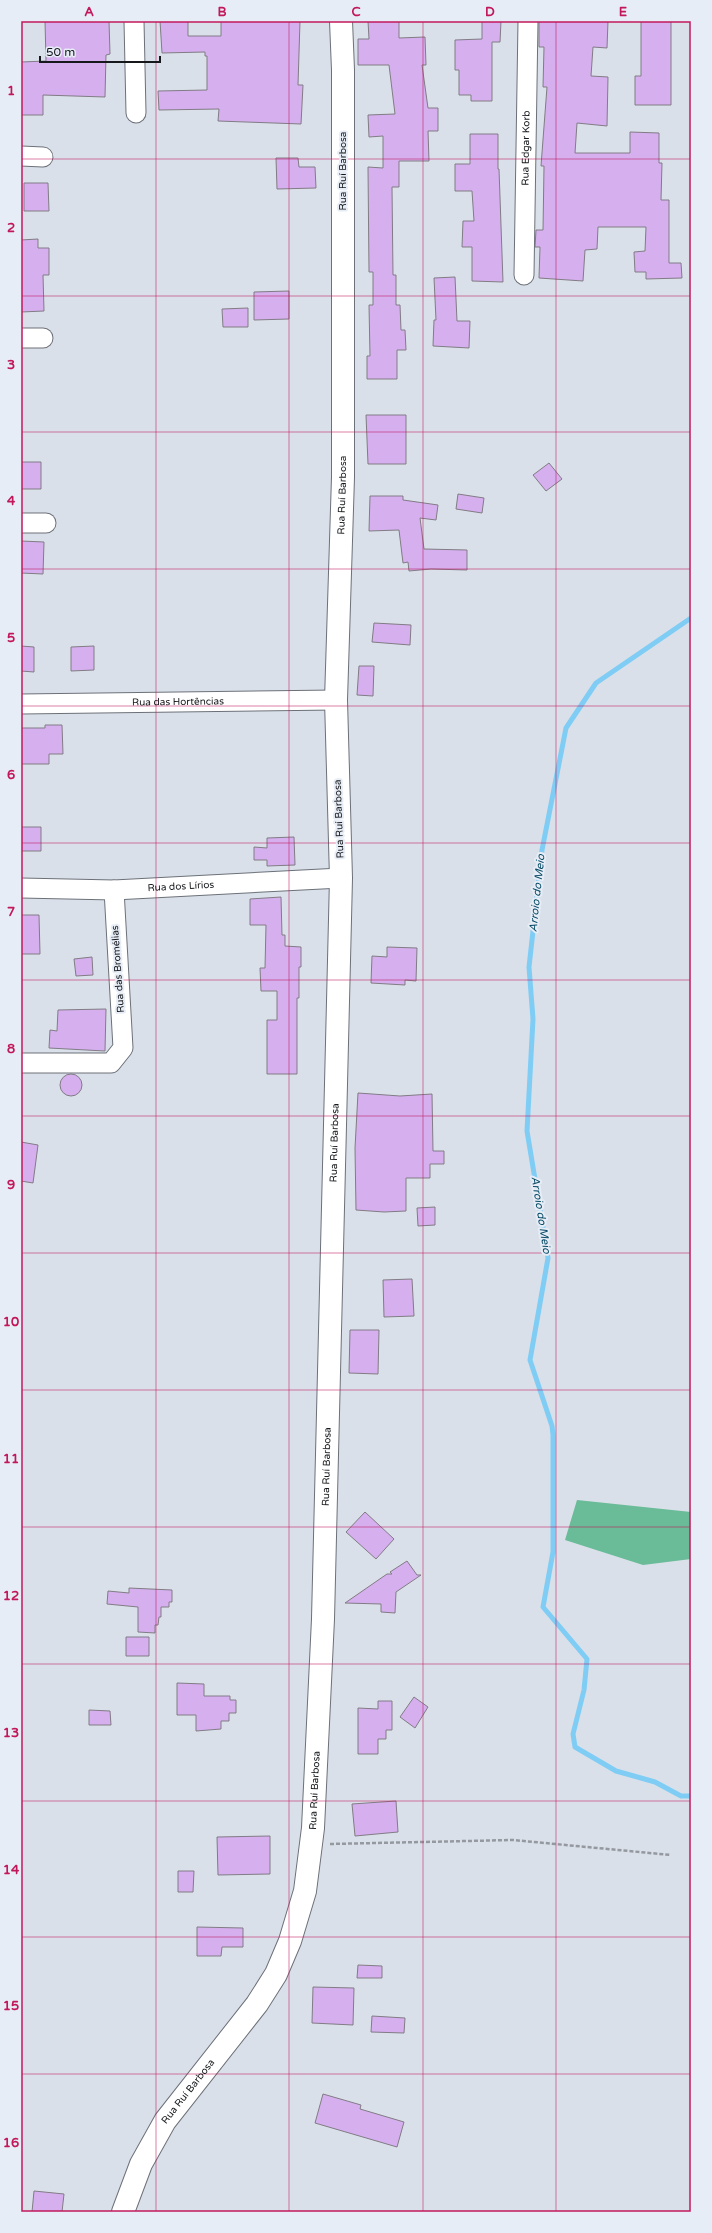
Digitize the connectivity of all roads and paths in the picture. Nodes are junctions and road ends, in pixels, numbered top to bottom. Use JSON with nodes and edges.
{"nodes":[{"id":1,"x":134,"y":21,"type":"edge"},
{"id":2,"x":341,"y":21,"type":"edge"},
{"id":3,"x":528,"y":21,"type":"edge"},
{"id":4,"x":136,"y":113,"type":"dead end"},
{"id":5,"x":21,"y":156,"type":"edge"},
{"id":6,"x":43,"y":157,"type":"dead end"},
{"id":7,"x":524,"y":275,"type":"dead end"},
{"id":8,"x":21,"y":338,"type":"edge"},
{"id":9,"x":43,"y":338,"type":"dead end"},
{"id":10,"x":21,"y":523,"type":"edge"},
{"id":11,"x":46,"y":523,"type":"dead end"},
{"id":12,"x":336,"y":700,"type":"junction"},
{"id":13,"x":21,"y":704,"type":"edge"},
{"id":14,"x":341,"y":878,"type":"junction"},
{"id":15,"x":21,"y":888,"type":"edge"},
{"id":16,"x":114,"y":890,"type":"junction"},
{"id":17,"x":21,"y":1063,"type":"edge"},
{"id":18,"x":311,"y":1844,"type":"junction"},
{"id":19,"x":671,"y":1855,"type":"dead end"},
{"id":20,"x":123,"y":2212,"type":"edge"}],
"edges":[{"from":1,"to":4,"type":"street"},
{"from":2,"to":12,"type":"main road","name":"Rua Ruí Barbosa"},
{"from":3,"to":7,"type":"street","name":"Rua Edgar Korb"},
{"from":5,"to":6,"type":"street"},
{"from":8,"to":9,"type":"street"},
{"from":10,"to":11,"type":"street"},
{"from":12,"to":13,"type":"street","name":"Rua das Hortências"},
{"from":12,"to":14,"type":"main road","name":"Rua Ruí Barbosa"},
{"from":14,"to":16,"type":"street","name":"Rua dos Lírios"},
{"from":14,"to":18,"type":"main road","name":"Rua Ruí Barbosa"},
{"from":15,"to":16,"type":"street","name":"Rua dos Lírios"},
{"from":16,"to":17,"type":"street","name":"Rua das Bromélias"},
{"from":18,"to":19,"type":"path"},
{"from":18,"to":20,"type":"main road","name":"Rua Ruí Barbosa"}]}
